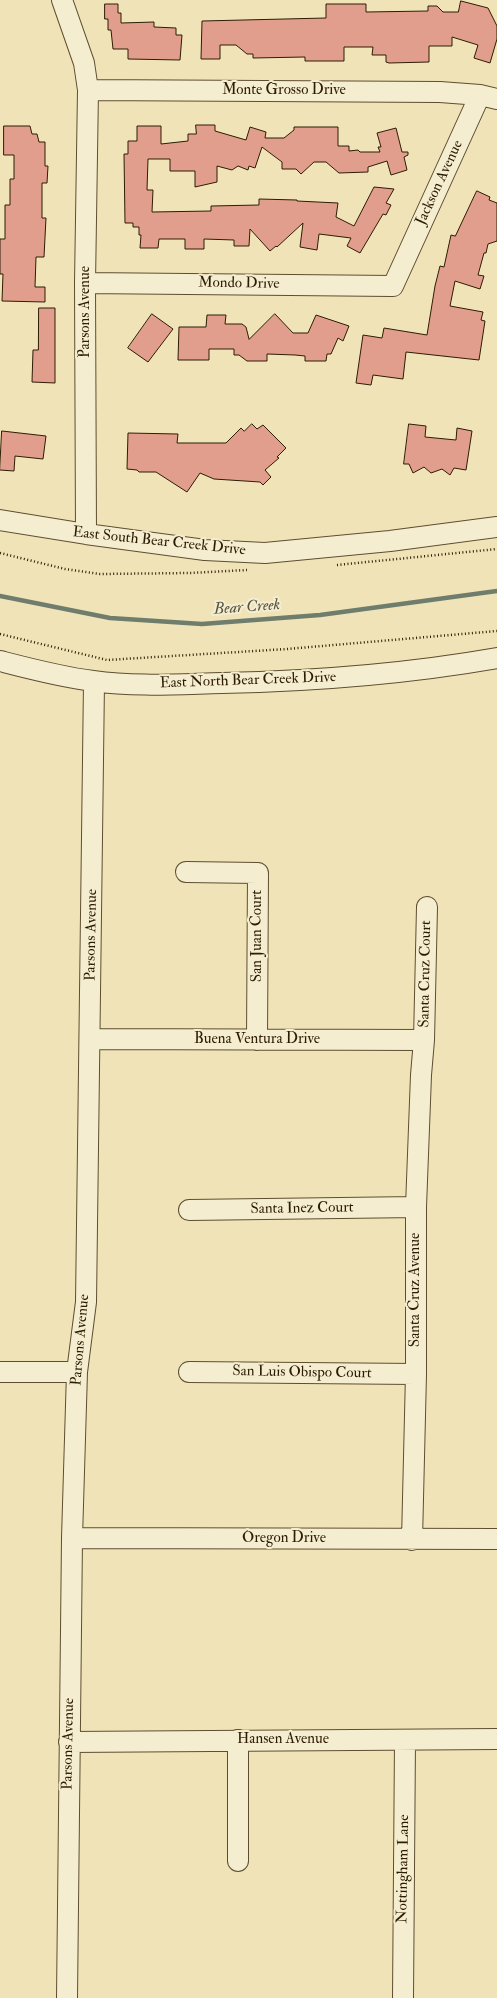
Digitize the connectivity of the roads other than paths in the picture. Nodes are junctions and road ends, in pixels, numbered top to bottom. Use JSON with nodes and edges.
{"nodes":[{"id":1,"x":62,"y":0,"type":"edge"},
{"id":2,"x":88,"y":90,"type":"junction"},
{"id":3,"x":489,"y":97,"type":"edge"},
{"id":4,"x":85,"y":283,"type":"junction"},
{"id":5,"x":393,"y":286,"type":"joint"},
{"id":6,"x":0,"y":520,"type":"edge"},
{"id":7,"x":497,"y":527,"type":"edge"},
{"id":8,"x":86,"y":534,"type":"junction"},
{"id":9,"x":497,"y":658,"type":"edge"},
{"id":10,"x":0,"y":662,"type":"edge"},
{"id":11,"x":94,"y":682,"type":"junction"},
{"id":12,"x":186,"y":872,"type":"dead end"},
{"id":13,"x":427,"y":907,"type":"dead end"},
{"id":14,"x":90,"y":1039,"type":"junction"},
{"id":15,"x":257,"y":1040,"type":"junction"},
{"id":16,"x":424,"y":1040,"type":"junction"},
{"id":17,"x":416,"y":1207,"type":"junction"},
{"id":18,"x":189,"y":1210,"type":"dead end"},
{"id":19,"x":0,"y":1372,"type":"edge"},
{"id":20,"x":77,"y":1372,"type":"junction"},
{"id":21,"x":189,"y":1372,"type":"dead end"},
{"id":22,"x":416,"y":1374,"type":"junction"},
{"id":23,"x":72,"y":1538,"type":"junction"},
{"id":24,"x":497,"y":1539,"type":"edge"},
{"id":25,"x":412,"y":1540,"type":"junction"},
{"id":26,"x":497,"y":1739,"type":"edge"},
{"id":27,"x":238,"y":1740,"type":"junction"},
{"id":28,"x":405,"y":1740,"type":"junction"},
{"id":29,"x":69,"y":1742,"type":"junction"},
{"id":30,"x":238,"y":1861,"type":"dead end"},
{"id":31,"x":67,"y":1998,"type":"edge"},
{"id":32,"x":403,"y":1998,"type":"edge"}],
"edges":[{"from":1,"to":2,"type":"street","name":"Parsons Avenue"},
{"from":2,"to":3,"type":"street","name":"Monte Grosso Drive"},
{"from":2,"to":4,"type":"street","name":"Parsons Avenue"},
{"from":3,"to":5,"type":"street","name":"Jackson Avenue"},
{"from":4,"to":5,"type":"street","name":"Mondo Drive"},
{"from":4,"to":8,"type":"street","name":"Parsons Avenue"},
{"from":6,"to":8,"type":"street","name":"East South Bear Creek Drive"},
{"from":7,"to":8,"type":"street","name":"East South Bear Creek Drive"},
{"from":9,"to":11,"type":"street","name":"East North Bear Creek Drive"},
{"from":10,"to":11,"type":"street","name":"East North Bear Creek Drive"},
{"from":11,"to":14,"type":"street","name":"Parsons Avenue"},
{"from":12,"to":15,"type":"street","name":"San Juan Court"},
{"from":13,"to":16,"type":"street","name":"Santa Cruz Court"},
{"from":14,"to":15,"type":"street","name":"Buena Ventura Drive"},
{"from":14,"to":20,"type":"street","name":"Parsons Avenue"},
{"from":15,"to":16,"type":"street","name":"Buena Ventura Drive"},
{"from":16,"to":17,"type":"street","name":"Santa Cruz Avenue"},
{"from":17,"to":18,"type":"street","name":"Santa Inez Court"},
{"from":17,"to":22,"type":"street","name":"Santa Cruz Avenue"},
{"from":19,"to":20,"type":"street"},
{"from":20,"to":23,"type":"street","name":"Parsons Avenue"},
{"from":21,"to":22,"type":"street","name":"San Luis Obispo Court"},
{"from":22,"to":25,"type":"street","name":"Santa Cruz Avenue"},
{"from":23,"to":25,"type":"street","name":"Oregon Drive"},
{"from":23,"to":29,"type":"street","name":"Parsons Avenue"},
{"from":24,"to":25,"type":"street","name":"Oregon Drive"},
{"from":26,"to":28,"type":"street","name":"Hansen Avenue"},
{"from":27,"to":28,"type":"street","name":"Hansen Avenue"},
{"from":27,"to":29,"type":"street","name":"Hansen Avenue"},
{"from":27,"to":30,"type":"street"},
{"from":28,"to":32,"type":"street","name":"Nottingham Lane"},
{"from":29,"to":31,"type":"street","name":"Parsons Avenue"}]}
